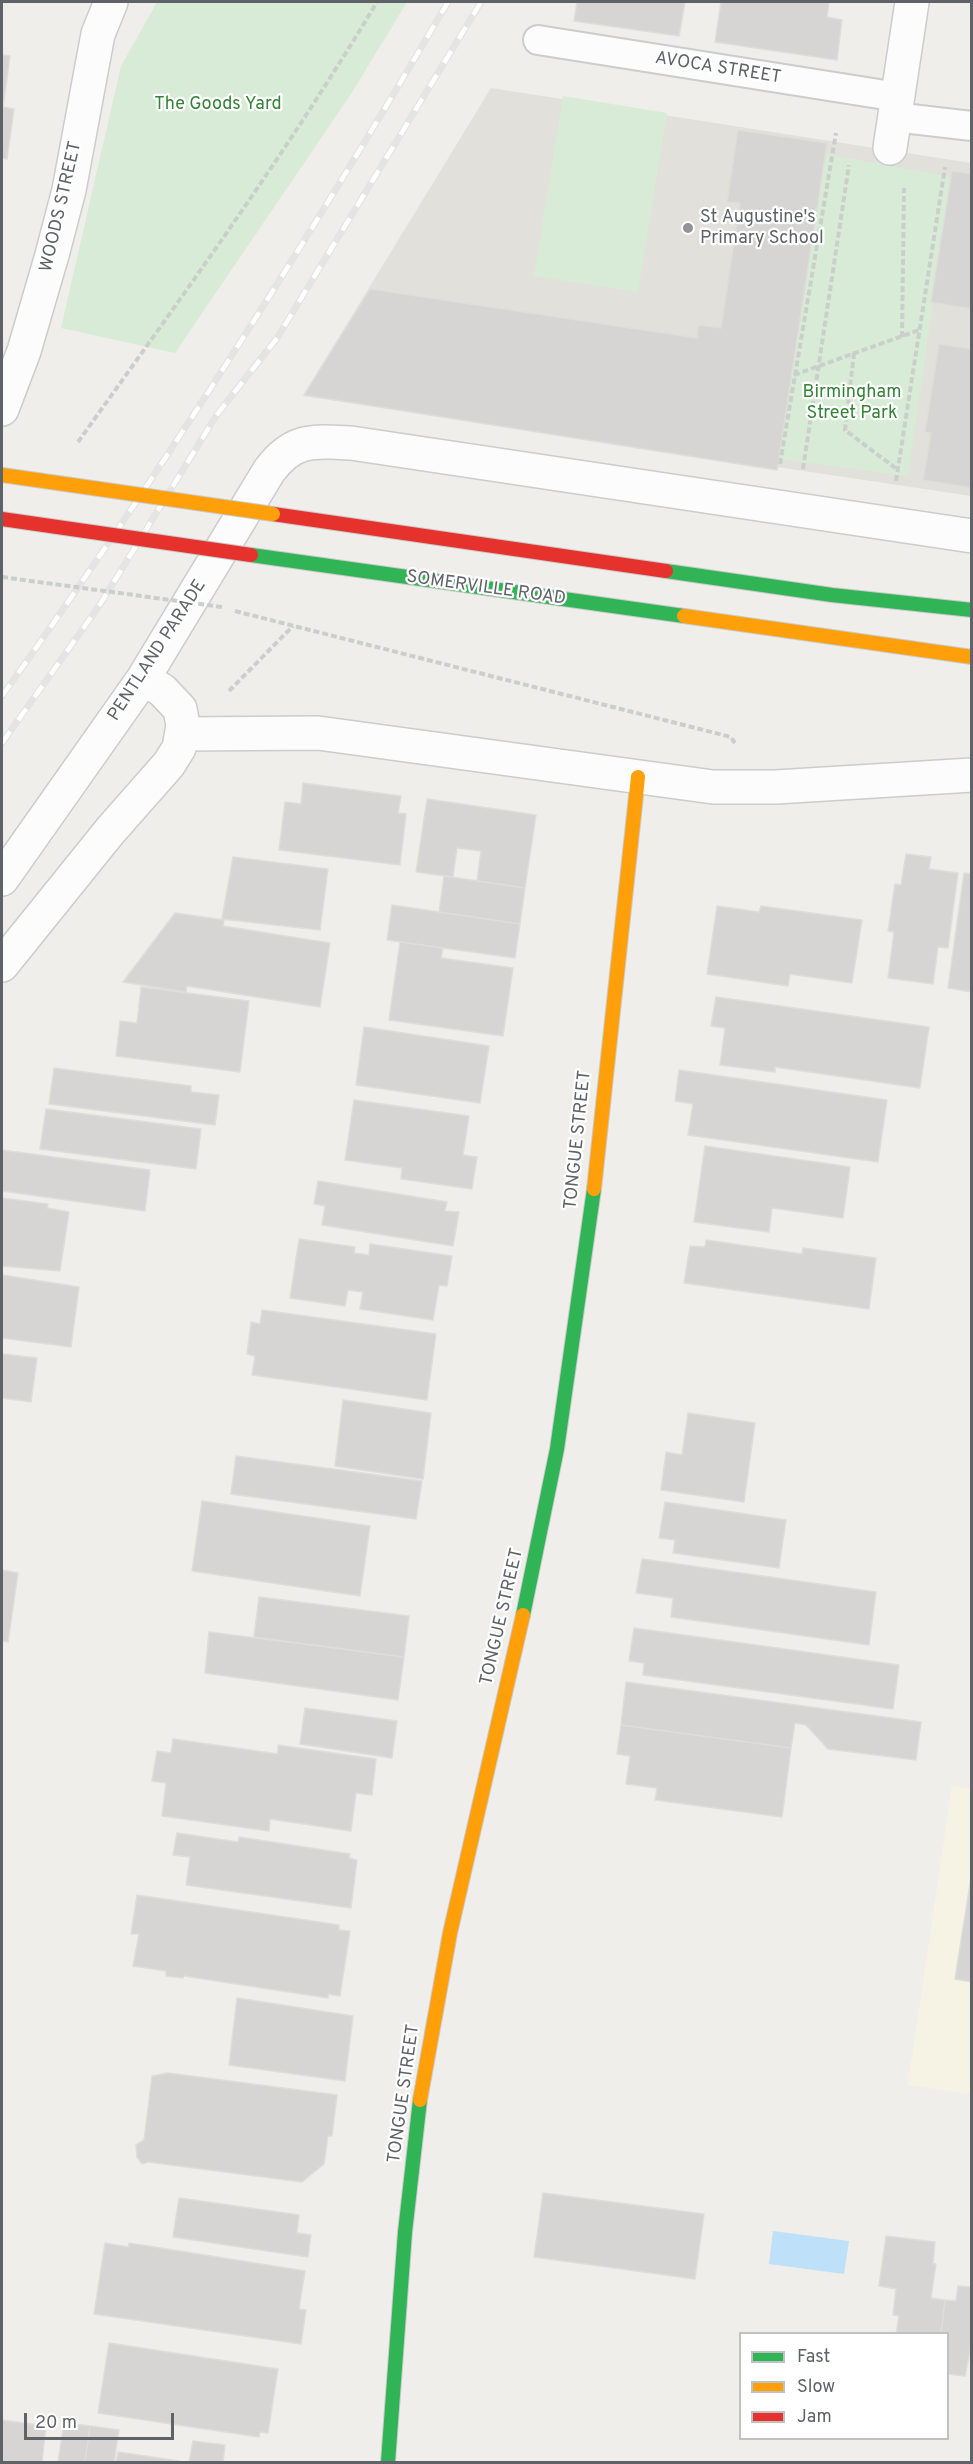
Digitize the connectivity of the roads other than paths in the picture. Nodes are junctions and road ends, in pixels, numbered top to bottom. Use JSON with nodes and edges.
{"nodes":[{"id":1,"x":111,"y":2,"type":"edge"},
{"id":2,"x":912,"y":2,"type":"edge"},
{"id":3,"x":538,"y":40,"type":"dead end"},
{"id":4,"x":894,"y":121,"type":"junction"},
{"id":5,"x":972,"y":126,"type":"edge"},
{"id":6,"x":11,"y":361,"type":"edge"},
{"id":7,"x":2,"y":408,"type":"edge"},
{"id":8,"x":2,"y":475,"type":"edge"},
{"id":9,"x":2,"y":519,"type":"edge"},
{"id":10,"x":972,"y":536,"type":"edge"},
{"id":11,"x":972,"y":610,"type":"edge"},
{"id":12,"x":972,"y":657,"type":"edge"},
{"id":13,"x":143,"y":679,"type":"junction"},
{"id":14,"x":183,"y":734,"type":"junction"},
{"id":15,"x":972,"y":775,"type":"edge"},
{"id":16,"x":638,"y":777,"type":"junction"},
{"id":17,"x":2,"y":879,"type":"edge"},
{"id":18,"x":2,"y":964,"type":"edge"},
{"id":19,"x":388,"y":2463,"type":"edge"}],
"edges":[{"from":1,"to":6,"type":"street","name":"WOODS STREET"},
{"from":2,"to":4,"type":"street"},
{"from":3,"to":4,"type":"lane","name":"AVOCA STREET"},
{"from":4,"to":5,"type":"lane","name":"AVOCA STREET"},
{"from":6,"to":7,"type":"street","name":"WOODS STREET"},
{"from":8,"to":11,"type":"main road","bridge":true},
{"from":9,"to":12,"type":"main road","name":"SOMERVILLE ROAD","bridge":true},
{"from":10,"to":13,"type":"street","name":"PENTLAND PARADE"},
{"from":13,"to":14,"type":"street"},
{"from":13,"to":17,"type":"street","name":"PENTLAND PARADE"},
{"from":14,"to":16,"type":"street"},
{"from":14,"to":18,"type":"street"},
{"from":15,"to":16,"type":"street"},
{"from":16,"to":19,"type":"main road","name":"TONGUE STREET"}]}
